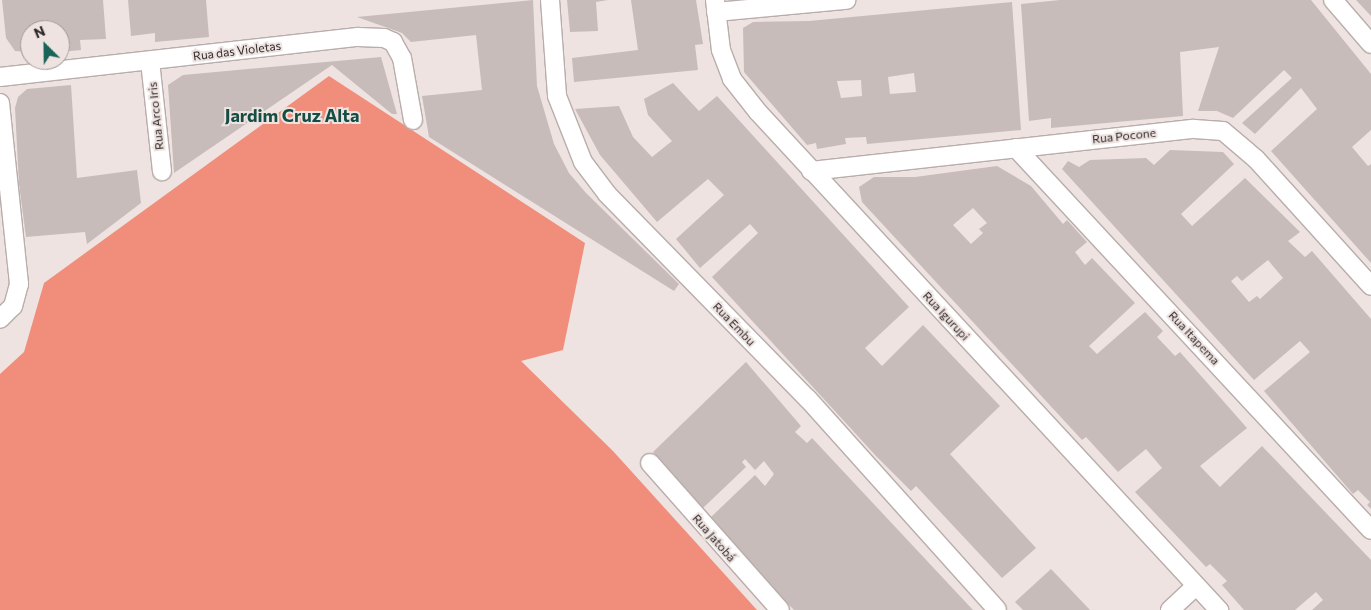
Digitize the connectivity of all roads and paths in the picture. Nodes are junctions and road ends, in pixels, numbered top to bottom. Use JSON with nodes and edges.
{"nodes":[{"id":1,"x":550,"y":0,"type":"edge"},
{"id":2,"x":846,"y":0,"type":"edge"},
{"id":3,"x":1334,"y":0,"type":"edge"},
{"id":4,"x":715,"y":6,"type":"edge"},
{"id":5,"x":1371,"y":44,"type":"edge"},
{"id":6,"x":150,"y":61,"type":"junction"},
{"id":7,"x":0,"y":77,"type":"edge"},
{"id":8,"x":0,"y":103,"type":"edge"},
{"id":9,"x":413,"y":120,"type":"dead end"},
{"id":10,"x":1016,"y":148,"type":"junction"},
{"id":11,"x":162,"y":171,"type":"dead end"},
{"id":12,"x":811,"y":171,"type":"junction"},
{"id":13,"x":1371,"y":286,"type":"edge"},
{"id":14,"x":0,"y":319,"type":"edge"},
{"id":15,"x":650,"y":463,"type":"dead end"},
{"id":16,"x":1371,"y":530,"type":"edge"},
{"id":17,"x":1196,"y":586,"type":"junction"},
{"id":18,"x":780,"y":610,"type":"edge"},
{"id":19,"x":998,"y":610,"type":"edge"},
{"id":20,"x":1170,"y":610,"type":"edge"},
{"id":21,"x":1219,"y":610,"type":"edge"}],
"edges":[{"from":1,"to":19,"type":"street","name":"Rua Embu"},
{"from":2,"to":4,"type":"street"},
{"from":3,"to":5,"type":"street"},
{"from":4,"to":12,"type":"street","name":"Rua Igurupi"},
{"from":6,"to":7,"type":"street","name":"Rua das Violetas"},
{"from":6,"to":9,"type":"street","name":"Rua das Violetas"},
{"from":6,"to":11,"type":"street","name":"Rua Arco Iris"},
{"from":8,"to":14,"type":"street"},
{"from":10,"to":12,"type":"street","name":"Rua Pocone"},
{"from":10,"to":13,"type":"street","name":"Rua Pocone"},
{"from":10,"to":16,"type":"street","name":"Rua Itapema"},
{"from":12,"to":17,"type":"street","name":"Rua Igurupi"},
{"from":15,"to":18,"type":"street","name":"Rua Jatobá"},
{"from":17,"to":20,"type":"street"},
{"from":17,"to":21,"type":"street","name":"Rua Igurupi"}]}
